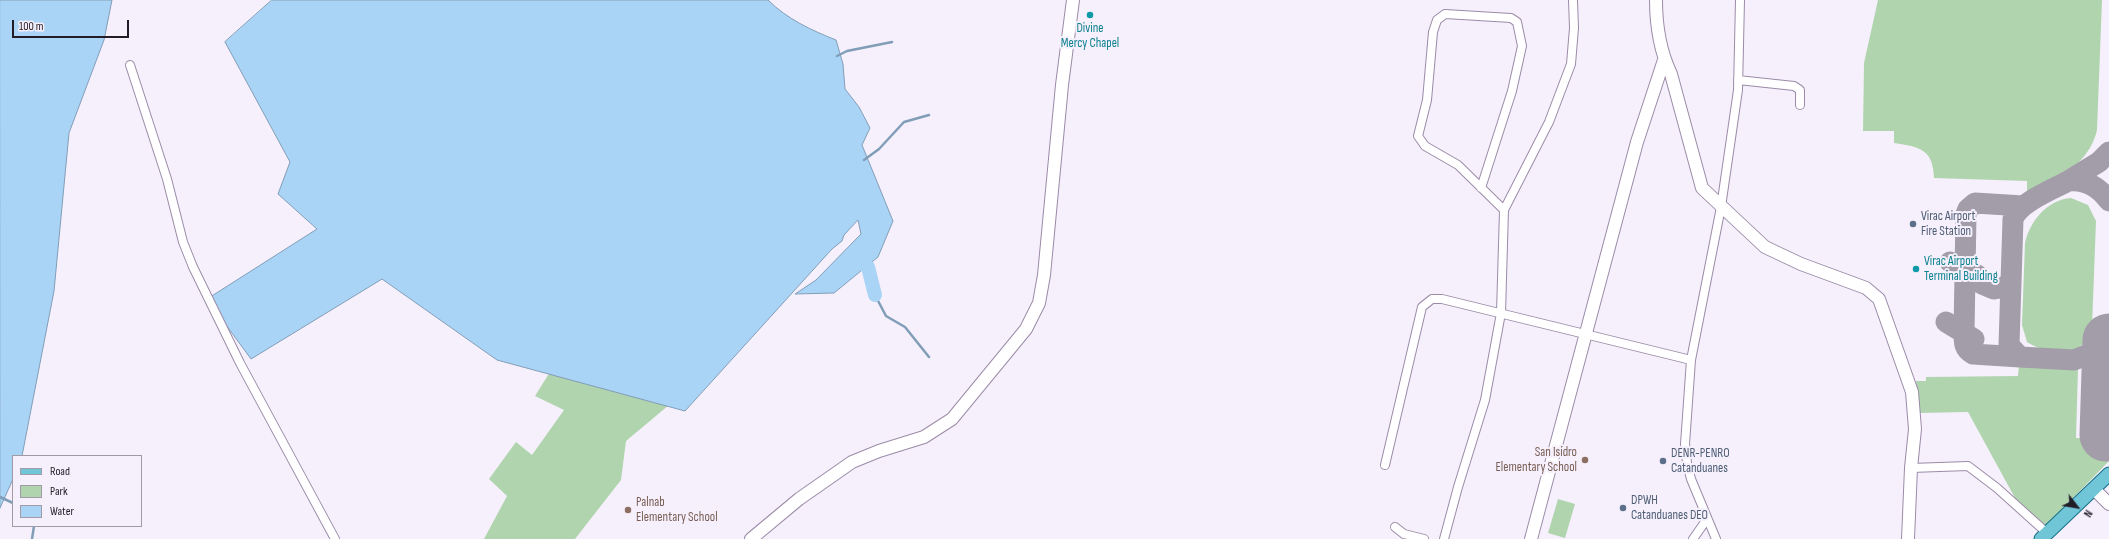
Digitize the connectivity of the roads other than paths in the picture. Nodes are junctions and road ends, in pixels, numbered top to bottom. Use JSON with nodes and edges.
{"nodes":[{"id":1,"x":1072,"y":0,"type":"edge"},
{"id":2,"x":1573,"y":0,"type":"edge"},
{"id":3,"x":1656,"y":0,"type":"edge"},
{"id":4,"x":1740,"y":0,"type":"edge"},
{"id":5,"x":1664,"y":60,"type":"junction"},
{"id":6,"x":130,"y":65,"type":"dead end"},
{"id":7,"x":1738,"y":80,"type":"junction"},
{"id":8,"x":1800,"y":105,"type":"dead end"},
{"id":9,"x":1481,"y":188,"type":"junction"},
{"id":10,"x":1721,"y":207,"type":"junction"},
{"id":11,"x":1504,"y":210,"type":"junction"},
{"id":12,"x":1501,"y":313,"type":"junction"},
{"id":13,"x":1584,"y":333,"type":"junction"},
{"id":14,"x":1691,"y":360,"type":"junction"},
{"id":15,"x":1385,"y":465,"type":"dead end"},
{"id":16,"x":1911,"y":468,"type":"junction"},
{"id":17,"x":2109,"y":474,"type":"edge"},
{"id":18,"x":2094,"y":489,"type":"junction"},
{"id":19,"x":2109,"y":504,"type":"edge"},
{"id":20,"x":1707,"y":519,"type":"junction"},
{"id":21,"x":1395,"y":527,"type":"dead end"},
{"id":22,"x":2044,"y":536,"type":"edge"},
{"id":23,"x":335,"y":539,"type":"edge"},
{"id":24,"x":751,"y":539,"type":"edge"},
{"id":25,"x":1424,"y":539,"type":"edge"},
{"id":26,"x":1444,"y":539,"type":"edge"},
{"id":27,"x":1531,"y":539,"type":"edge"},
{"id":28,"x":1693,"y":539,"type":"edge"},
{"id":29,"x":1716,"y":539,"type":"edge"},
{"id":30,"x":1908,"y":539,"type":"edge"}],
"edges":[{"from":1,"to":24,"type":"street"},
{"from":2,"to":11,"type":"street"},
{"from":3,"to":5,"type":"street"},
{"from":4,"to":7,"type":"street"},
{"from":5,"to":10,"type":"street"},
{"from":5,"to":13,"type":"street"},
{"from":6,"to":23,"type":"street"},
{"from":7,"to":8,"type":"street"},
{"from":7,"to":10,"type":"street"},
{"from":9,"to":9,"type":"street"},
{"from":9,"to":11,"type":"street"},
{"from":10,"to":14,"type":"street"},
{"from":10,"to":16,"type":"street"},
{"from":11,"to":12,"type":"street"},
{"from":12,"to":13,"type":"street"},
{"from":12,"to":15,"type":"street"},
{"from":12,"to":26,"type":"street"},
{"from":13,"to":14,"type":"street"},
{"from":13,"to":27,"type":"street"},
{"from":14,"to":20,"type":"street"},
{"from":16,"to":22,"type":"street"},
{"from":16,"to":30,"type":"street"},
{"from":17,"to":18,"type":"main road"},
{"from":18,"to":19,"type":"street"},
{"from":18,"to":22,"type":"main road"},
{"from":20,"to":28,"type":"street"},
{"from":20,"to":29,"type":"street"},
{"from":21,"to":25,"type":"street"}]}
